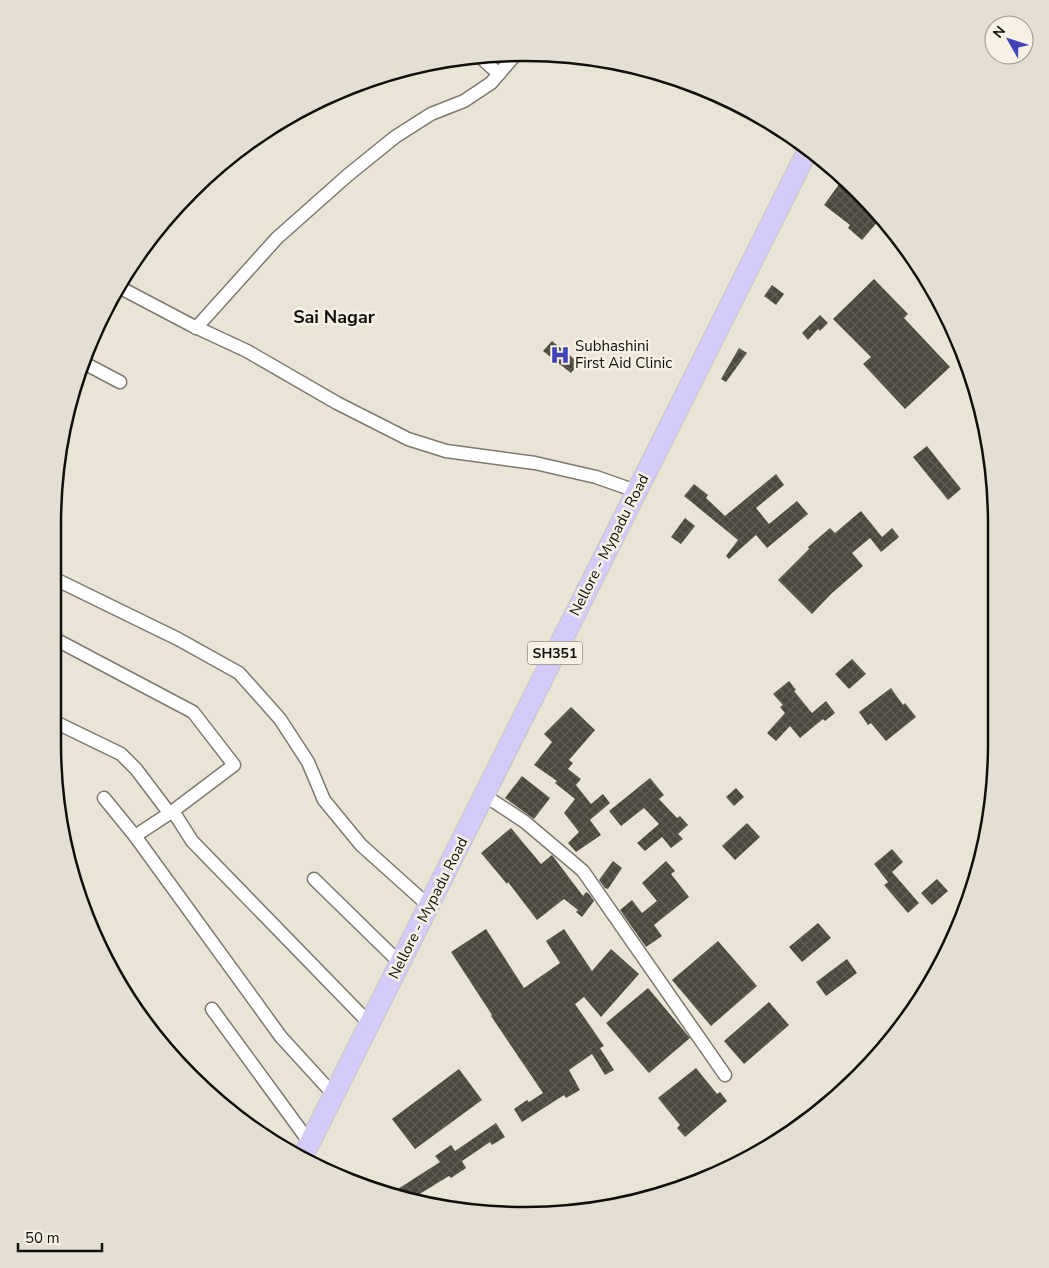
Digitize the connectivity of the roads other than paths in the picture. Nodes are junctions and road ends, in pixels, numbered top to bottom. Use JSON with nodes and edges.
{"nodes":[{"id":1,"x":510,"y":61,"type":"edge"},
{"id":2,"x":486,"y":63,"type":"edge"},
{"id":3,"x":499,"y":74,"type":"junction"},
{"id":4,"x":805,"y":156,"type":"edge"},
{"id":5,"x":125,"y":290,"type":"edge"},
{"id":6,"x":196,"y":328,"type":"junction"},
{"id":7,"x":90,"y":366,"type":"edge"},
{"id":8,"x":120,"y":382,"type":"dead end"},
{"id":9,"x":636,"y":491,"type":"junction"},
{"id":10,"x":61,"y":582,"type":"edge"},
{"id":11,"x":61,"y":642,"type":"edge"},
{"id":12,"x":61,"y":725,"type":"edge"},
{"id":13,"x":484,"y":794,"type":"junction"},
{"id":14,"x":104,"y":798,"type":"dead end"},
{"id":15,"x":171,"y":813,"type":"junction"},
{"id":16,"x":135,"y":836,"type":"junction"},
{"id":17,"x":314,"y":879,"type":"dead end"},
{"id":18,"x":429,"y":906,"type":"junction"},
{"id":19,"x":400,"y":963,"type":"junction"},
{"id":20,"x":212,"y":1009,"type":"dead end"},
{"id":21,"x":370,"y":1024,"type":"junction"},
{"id":22,"x":725,"y":1075,"type":"dead end"},
{"id":23,"x":334,"y":1095,"type":"junction"},
{"id":24,"x":307,"y":1150,"type":"edge"}],
"edges":[{"from":1,"to":3,"type":"street"},
{"from":2,"to":3,"type":"street"},
{"from":3,"to":6,"type":"street"},
{"from":4,"to":9,"type":"main road","name":"Nellore - Mypadu Road","number":"SH351"},
{"from":5,"to":6,"type":"street"},
{"from":6,"to":9,"type":"street"},
{"from":7,"to":8,"type":"street"},
{"from":9,"to":13,"type":"main road","name":"Nellore - Mypadu Road","number":"SH351"},
{"from":10,"to":18,"type":"street"},
{"from":11,"to":15,"type":"street"},
{"from":12,"to":15,"type":"street"},
{"from":13,"to":18,"type":"main road","name":"Nellore - Mypadu Road","number":"SH351"},
{"from":13,"to":22,"type":"street"},
{"from":14,"to":16,"type":"street"},
{"from":15,"to":16,"type":"street"},
{"from":15,"to":21,"type":"street"},
{"from":16,"to":23,"type":"street"},
{"from":17,"to":19,"type":"street"},
{"from":18,"to":19,"type":"main road","name":"Nellore - Mypadu Road","number":"SH351"},
{"from":19,"to":21,"type":"main road","name":"Nellore - Mypadu Road","number":"SH351"},
{"from":20,"to":24,"type":"street"},
{"from":21,"to":23,"type":"main road","name":"Nellore - Mypadu Road","number":"SH351"},
{"from":23,"to":24,"type":"main road","name":"Nellore - Mypadu Road","number":"SH351"}]}
